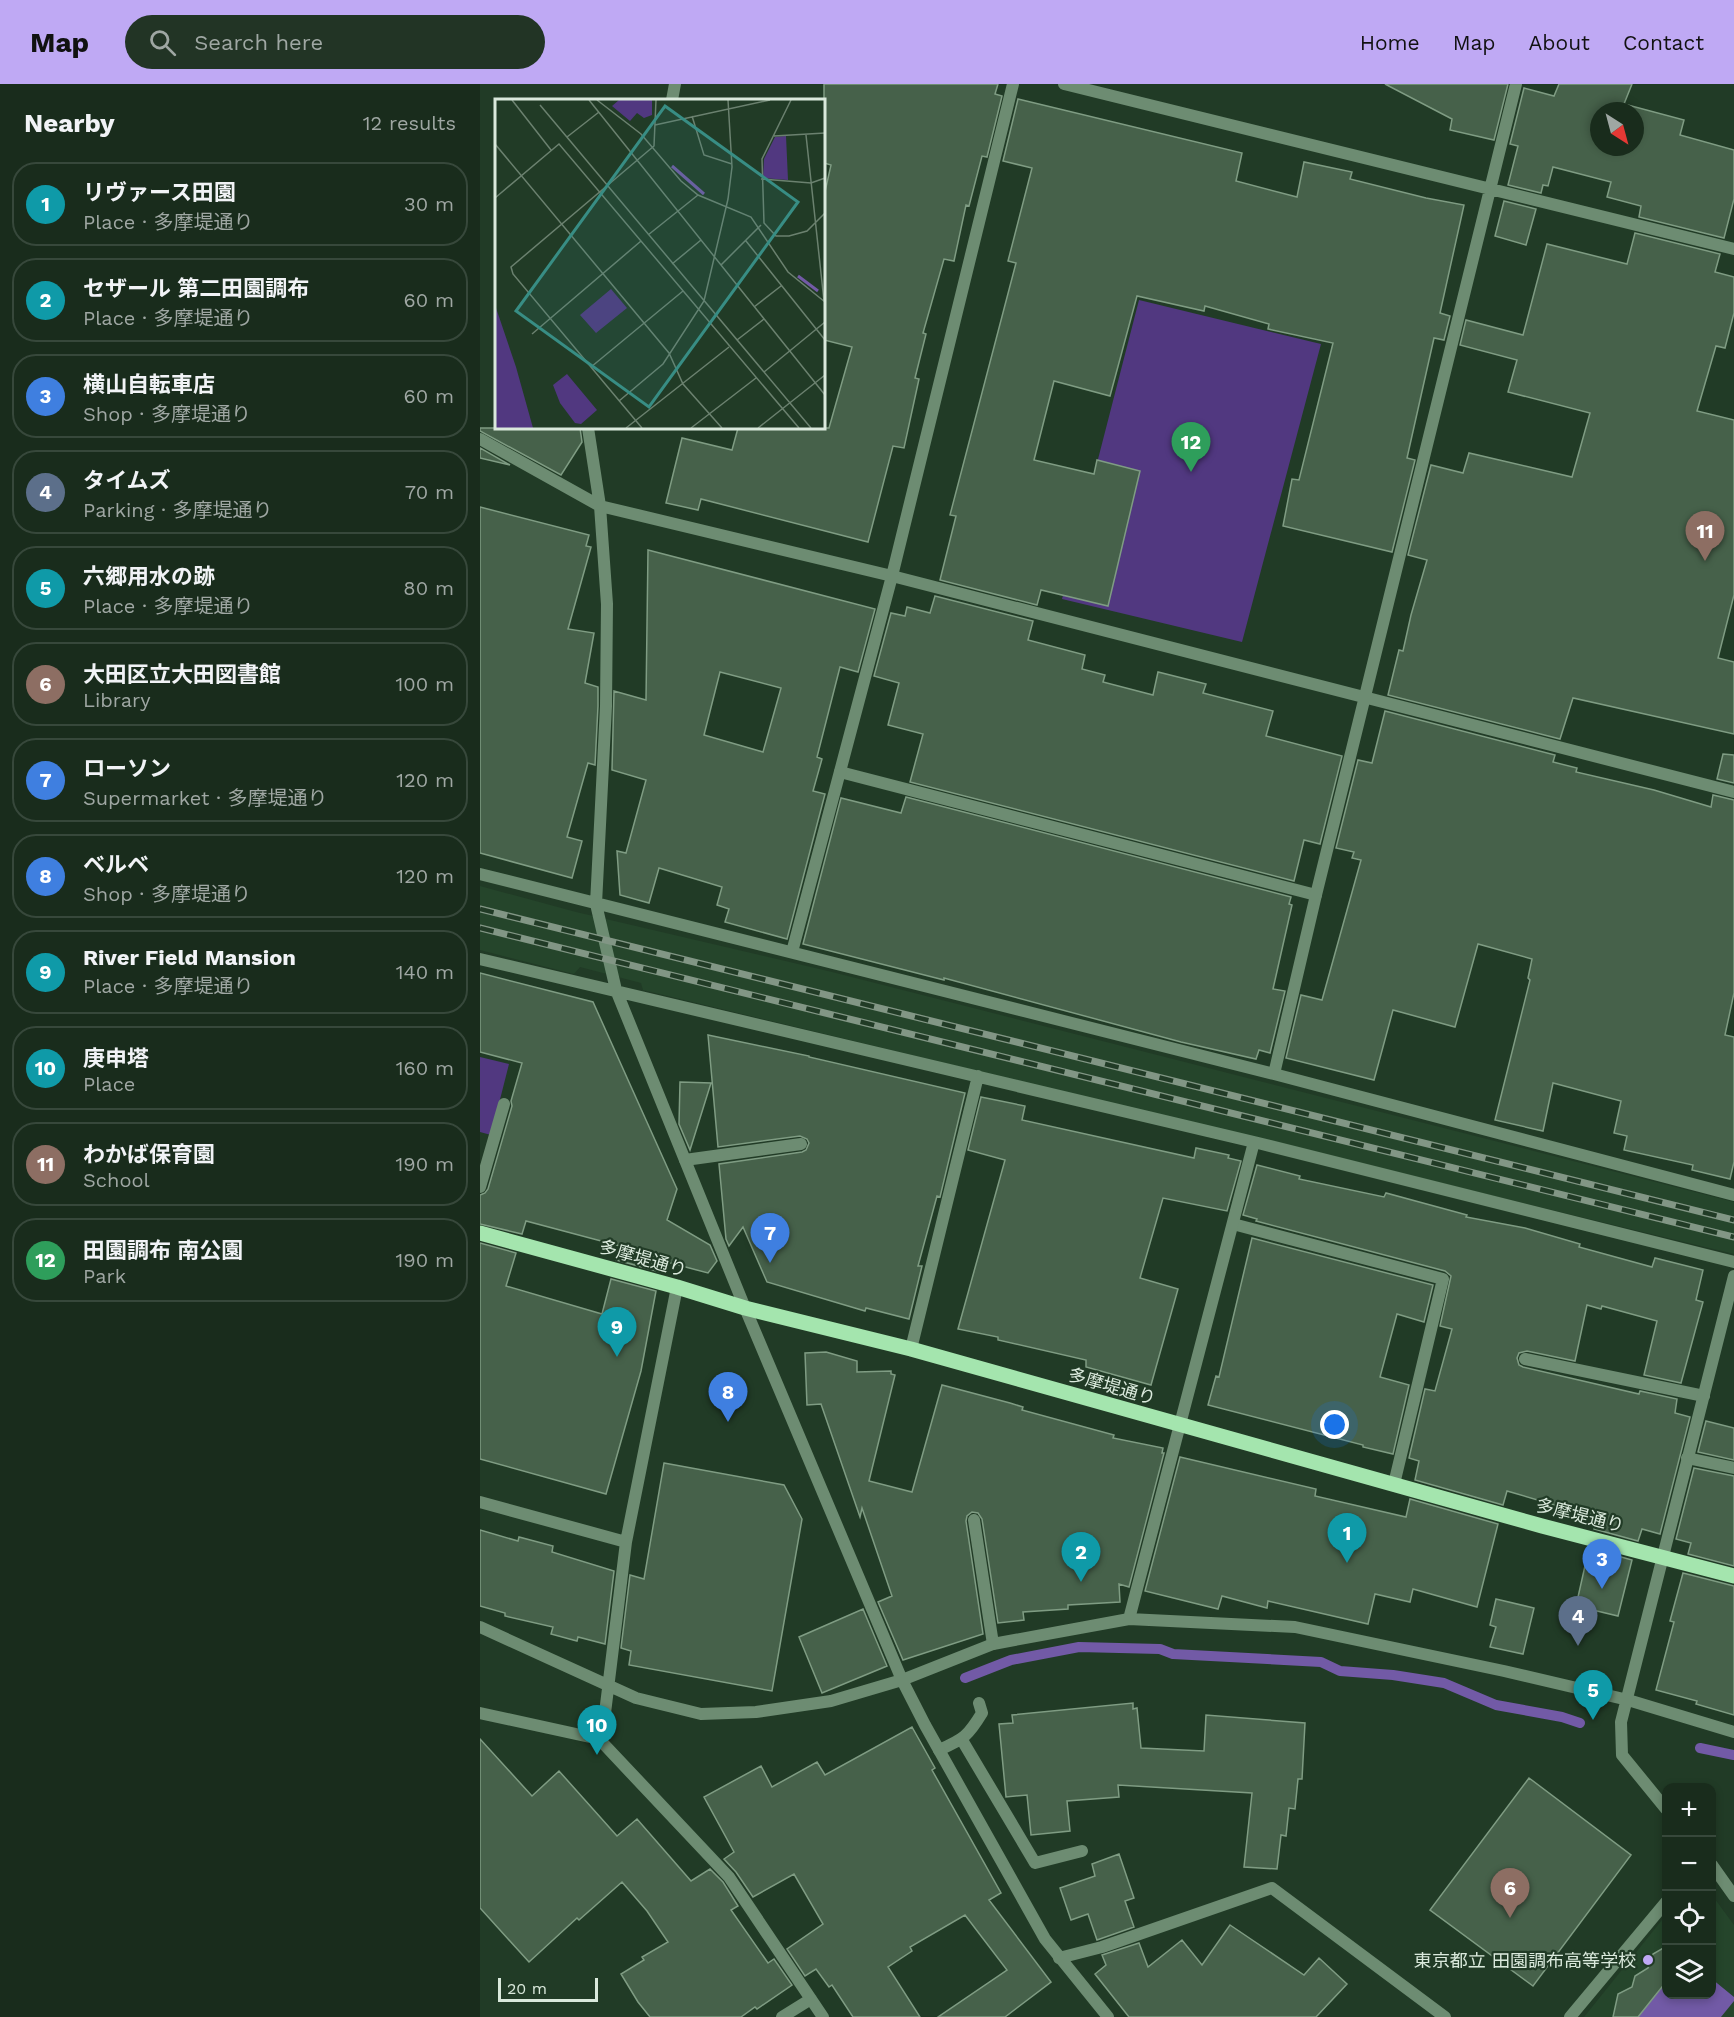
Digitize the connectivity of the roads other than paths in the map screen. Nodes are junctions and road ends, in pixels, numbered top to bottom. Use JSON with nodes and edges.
{"nodes":[{"id":1,"x":675,"y":84,"type":"edge"},
{"id":2,"x":1013,"y":84,"type":"edge"},
{"id":3,"x":1064,"y":84,"type":"edge"},
{"id":4,"x":1516,"y":84,"type":"edge"},
{"id":5,"x":672,"y":99,"type":"edge"},
{"id":6,"x":1491,"y":190,"type":"junction"},
{"id":7,"x":1734,"y":249,"type":"edge"},
{"id":8,"x":588,"y":429,"type":"edge"},
{"id":9,"x":480,"y":439,"type":"edge"},
{"id":10,"x":600,"y":506,"type":"junction"},
{"id":11,"x":892,"y":576,"type":"junction"},
{"id":12,"x":1366,"y":698,"type":"junction"},
{"id":13,"x":840,"y":772,"type":"junction"},
{"id":14,"x":1734,"y":792,"type":"edge"},
{"id":15,"x":480,"y":874,"type":"edge"},
{"id":16,"x":1316,"y":895,"type":"junction"},
{"id":17,"x":596,"y":904,"type":"junction"},
{"id":18,"x":792,"y":952,"type":"junction"},
{"id":19,"x":480,"y":959,"type":"edge"},
{"id":20,"x":616,"y":990,"type":"junction"},
{"id":21,"x":1274,"y":1074,"type":"junction"},
{"id":22,"x":978,"y":1076,"type":"junction"},
{"id":23,"x":504,"y":1104,"type":"dead end"},
{"id":24,"x":1254,"y":1142,"type":"junction"},
{"id":25,"x":801,"y":1144,"type":"dead end"},
{"id":26,"x":685,"y":1160,"type":"junction"},
{"id":27,"x":480,"y":1187,"type":"edge"},
{"id":28,"x":1734,"y":1195,"type":"edge"},
{"id":29,"x":1233,"y":1224,"type":"junction"},
{"id":30,"x":480,"y":1233,"type":"edge"},
{"id":31,"x":1734,"y":1262,"type":"edge"},
{"id":32,"x":1734,"y":1276,"type":"edge"},
{"id":33,"x":677,"y":1287,"type":"junction"},
{"id":34,"x":744,"y":1308,"type":"junction"},
{"id":35,"x":910,"y":1349,"type":"junction"},
{"id":36,"x":1525,"y":1359,"type":"dead end"},
{"id":37,"x":1704,"y":1396,"type":"junction"},
{"id":38,"x":1180,"y":1426,"type":"junction"},
{"id":39,"x":1687,"y":1458,"type":"junction"},
{"id":40,"x":1734,"y":1468,"type":"edge"},
{"id":41,"x":1394,"y":1484,"type":"junction"},
{"id":42,"x":480,"y":1502,"type":"edge"},
{"id":43,"x":974,"y":1520,"type":"dead end"},
{"id":44,"x":626,"y":1542,"type":"junction"},
{"id":45,"x":1662,"y":1556,"type":"junction"},
{"id":46,"x":1734,"y":1576,"type":"edge"},
{"id":47,"x":1129,"y":1619,"type":"junction"},
{"id":48,"x":480,"y":1628,"type":"edge"},
{"id":49,"x":993,"y":1644,"type":"junction"},
{"id":50,"x":902,"y":1680,"type":"junction"},
{"id":51,"x":608,"y":1687,"type":"junction"},
{"id":52,"x":1628,"y":1700,"type":"junction"},
{"id":53,"x":979,"y":1703,"type":"dead end"},
{"id":54,"x":480,"y":1713,"type":"edge"},
{"id":55,"x":1734,"y":1732,"type":"edge"},
{"id":56,"x":599,"y":1739,"type":"junction"},
{"id":57,"x":962,"y":1740,"type":"junction"},
{"id":58,"x":939,"y":1750,"type":"junction"},
{"id":59,"x":1662,"y":1804,"type":"edge"},
{"id":60,"x":1082,"y":1851,"type":"dead end"},
{"id":61,"x":1716,"y":1871,"type":"edge"},
{"id":62,"x":1734,"y":1896,"type":"edge"},
{"id":63,"x":1662,"y":1907,"type":"edge"},
{"id":64,"x":1059,"y":1958,"type":"junction"},
{"id":65,"x":811,"y":1999,"type":"junction"},
{"id":66,"x":782,"y":2017,"type":"edge"},
{"id":67,"x":823,"y":2017,"type":"edge"},
{"id":68,"x":1108,"y":2017,"type":"edge"},
{"id":69,"x":1445,"y":2017,"type":"edge"},
{"id":70,"x":1570,"y":2017,"type":"edge"}],
"edges":[{"from":1,"to":5,"type":"street"},
{"from":2,"to":11,"type":"street"},
{"from":3,"to":6,"type":"street"},
{"from":4,"to":6,"type":"street"},
{"from":6,"to":7,"type":"street"},
{"from":6,"to":12,"type":"street"},
{"from":8,"to":10,"type":"street"},
{"from":9,"to":10,"type":"street"},
{"from":10,"to":11,"type":"street"},
{"from":10,"to":17,"type":"street"},
{"from":11,"to":12,"type":"street"},
{"from":11,"to":13,"type":"street"},
{"from":12,"to":14,"type":"street"},
{"from":12,"to":16,"type":"street"},
{"from":13,"to":16,"type":"street"},
{"from":13,"to":18,"type":"street"},
{"from":15,"to":17,"type":"street"},
{"from":16,"to":21,"type":"street"},
{"from":17,"to":18,"type":"street"},
{"from":17,"to":20,"type":"street"},
{"from":18,"to":21,"type":"street"},
{"from":19,"to":20,"type":"street"},
{"from":20,"to":22,"type":"street"},
{"from":20,"to":26,"type":"street"},
{"from":21,"to":28,"type":"street"},
{"from":22,"to":24,"type":"street"},
{"from":22,"to":35,"type":"street"},
{"from":23,"to":27,"type":"street"},
{"from":24,"to":29,"type":"street"},
{"from":24,"to":31,"type":"street"},
{"from":25,"to":26,"type":"street"},
{"from":26,"to":34,"type":"street"},
{"from":29,"to":38,"type":"street"},
{"from":29,"to":41,"type":"street"},
{"from":30,"to":33,"type":"main road","name":"多摩堤通り"},
{"from":32,"to":37,"type":"street"},
{"from":33,"to":34,"type":"main road","name":"多摩堤通り"},
{"from":33,"to":44,"type":"street"},
{"from":34,"to":35,"type":"main road","name":"多摩堤通り"},
{"from":34,"to":50,"type":"street"},
{"from":35,"to":38,"type":"main road","name":"多摩堤通り"},
{"from":36,"to":37,"type":"street"},
{"from":37,"to":39,"type":"street"},
{"from":38,"to":41,"type":"main road","name":"多摩堤通り"},
{"from":38,"to":47,"type":"street"},
{"from":39,"to":40,"type":"street"},
{"from":39,"to":45,"type":"street"},
{"from":41,"to":45,"type":"main road","name":"多摩堤通り"},
{"from":42,"to":44,"type":"street"},
{"from":43,"to":49,"type":"street"},
{"from":44,"to":51,"type":"street"},
{"from":45,"to":46,"type":"main road","name":"多摩堤通り"},
{"from":45,"to":52,"type":"street"},
{"from":47,"to":49,"type":"street"},
{"from":47,"to":52,"type":"street"},
{"from":48,"to":51,"type":"street"},
{"from":49,"to":50,"type":"street"},
{"from":50,"to":51,"type":"street"},
{"from":50,"to":58,"type":"street"},
{"from":51,"to":56,"type":"street"},
{"from":52,"to":55,"type":"street"},
{"from":52,"to":59,"type":"street"},
{"from":53,"to":57,"type":"street"},
{"from":54,"to":56,"type":"street"},
{"from":56,"to":65,"type":"street"},
{"from":57,"to":58,"type":"street"},
{"from":57,"to":60,"type":"street"},
{"from":58,"to":64,"type":"street"},
{"from":61,"to":62,"type":"street"},
{"from":63,"to":70,"type":"street"},
{"from":64,"to":68,"type":"street"},
{"from":64,"to":69,"type":"street"},
{"from":65,"to":66,"type":"street"},
{"from":65,"to":67,"type":"street"}]}
